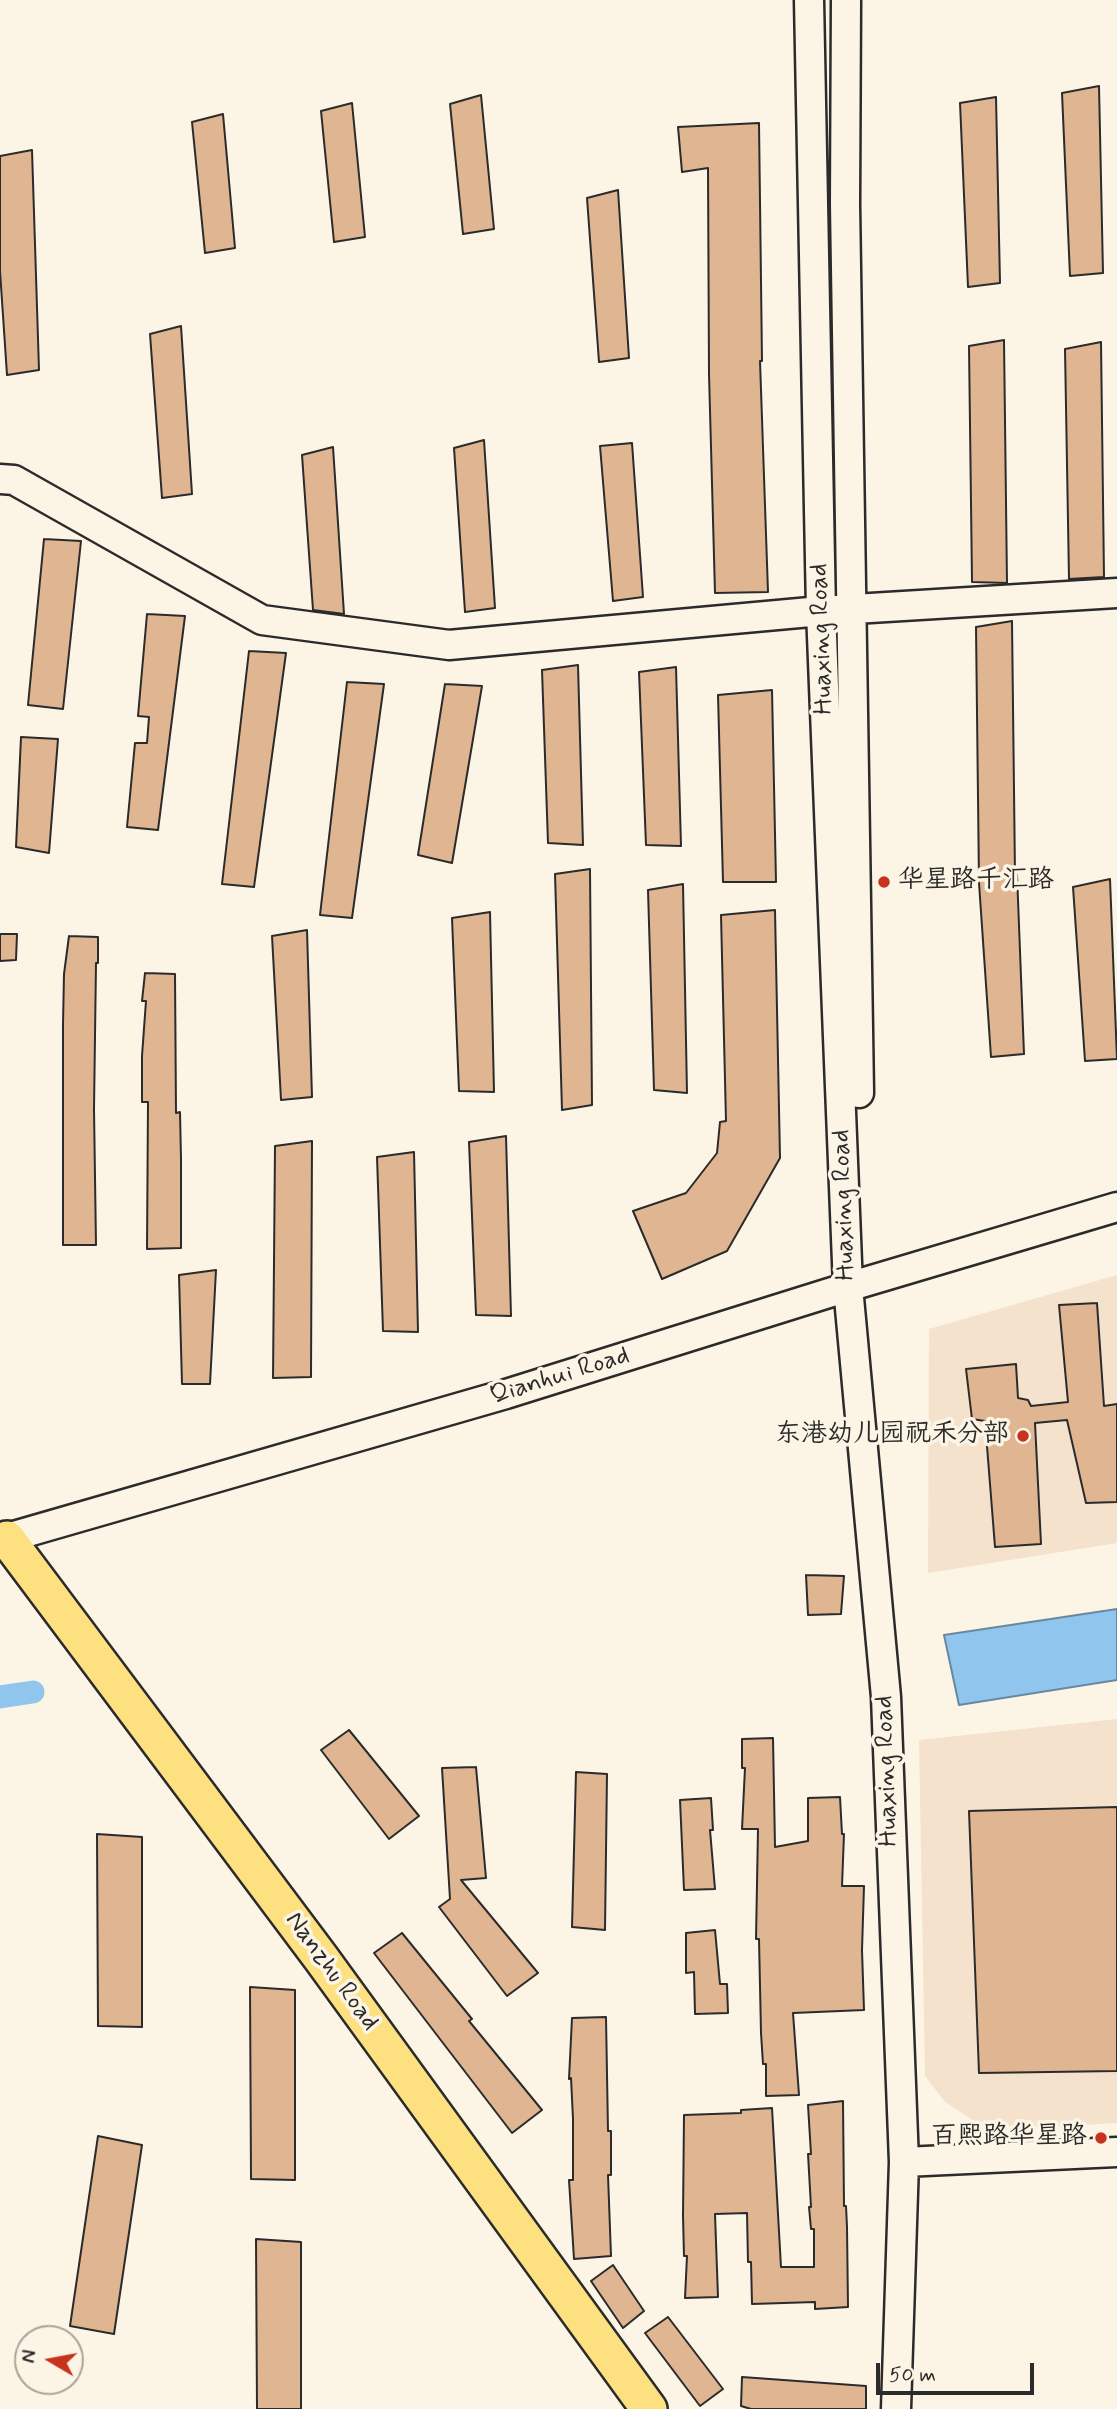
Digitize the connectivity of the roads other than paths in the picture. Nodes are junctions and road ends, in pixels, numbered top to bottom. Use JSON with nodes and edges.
{"nodes":[{"id":1,"x":808,"y":0,"type":"edge"},
{"id":2,"x":846,"y":0,"type":"edge"},
{"id":3,"x":0,"y":478,"type":"edge"},
{"id":4,"x":1117,"y":593,"type":"edge"},
{"id":5,"x":851,"y":609,"type":"junction"},
{"id":6,"x":821,"y":611,"type":"junction"},
{"id":7,"x":1117,"y":1207,"type":"edge"},
{"id":8,"x":848,"y":1287,"type":"junction"},
{"id":9,"x":3,"y":1539,"type":"edge"},
{"id":10,"x":1117,"y":2151,"type":"edge"},
{"id":11,"x":904,"y":2162,"type":"junction"},
{"id":12,"x":649,"y":2409,"type":"edge"},
{"id":13,"x":896,"y":2409,"type":"edge"}],
"edges":[{"from":1,"to":6,"type":"street","name":"Huaxing Road"},
{"from":2,"to":5,"type":"street"},
{"from":3,"to":6,"type":"street"},
{"from":4,"to":5,"type":"street"},
{"from":5,"to":6,"type":"street"},
{"from":5,"to":8,"type":"street"},
{"from":6,"to":8,"type":"street","name":"Huaxing Road"},
{"from":7,"to":8,"type":"street","name":"Qianhui Road"},
{"from":8,"to":9,"type":"street","name":"Qianhui Road"},
{"from":8,"to":11,"type":"street","name":"Huaxing Road"},
{"from":9,"to":12,"type":"main road","name":"Nanzhu Road"},
{"from":10,"to":11,"type":"street"},
{"from":11,"to":13,"type":"street","name":"Huaxing Road"}]}
